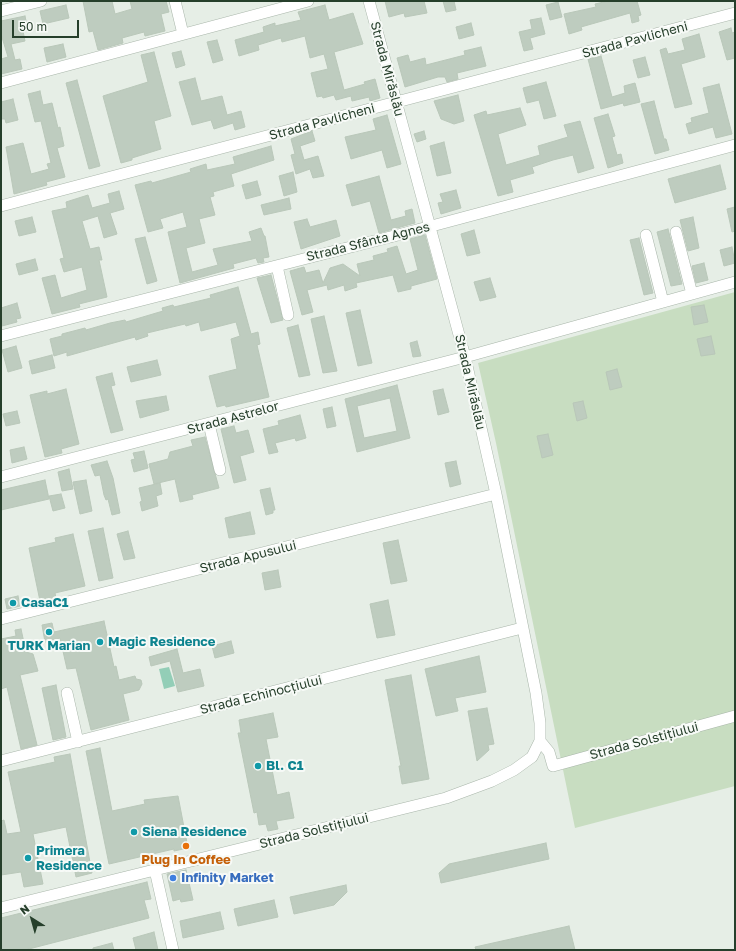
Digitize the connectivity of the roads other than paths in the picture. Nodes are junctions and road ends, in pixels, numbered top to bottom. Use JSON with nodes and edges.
{"nodes":[{"id":1,"x":41,"y":1,"type":"edge"},
{"id":2,"x":175,"y":1,"type":"edge"},
{"id":3,"x":308,"y":1,"type":"edge"},
{"id":4,"x":369,"y":1,"type":"edge"},
{"id":5,"x":1,"y":11,"type":"edge"},
{"id":6,"x":735,"y":13,"type":"edge"},
{"id":7,"x":183,"y":34,"type":"junction"},
{"id":8,"x":1,"y":83,"type":"edge"},
{"id":9,"x":397,"y":103,"type":"junction"},
{"id":10,"x":735,"y":145,"type":"edge"},
{"id":11,"x":1,"y":206,"type":"edge"},
{"id":12,"x":431,"y":226,"type":"junction"},
{"id":13,"x":676,"y":232,"type":"dead end"},
{"id":14,"x":646,"y":235,"type":"dead end"},
{"id":15,"x":277,"y":266,"type":"junction"},
{"id":16,"x":735,"y":282,"type":"edge"},
{"id":17,"x":692,"y":294,"type":"junction"},
{"id":18,"x":663,"y":302,"type":"junction"},
{"id":19,"x":288,"y":315,"type":"dead end"},
{"id":20,"x":1,"y":336,"type":"edge"},
{"id":21,"x":465,"y":357,"type":"junction"},
{"id":22,"x":209,"y":424,"type":"junction"},
{"id":23,"x":220,"y":470,"type":"dead end"},
{"id":24,"x":1,"y":477,"type":"edge"},
{"id":25,"x":496,"y":494,"type":"junction"},
{"id":26,"x":1,"y":619,"type":"edge"},
{"id":27,"x":522,"y":628,"type":"junction"},
{"id":28,"x":68,"y":693,"type":"dead end"},
{"id":29,"x":735,"y":716,"type":"edge"},
{"id":30,"x":540,"y":740,"type":"junction"},
{"id":31,"x":78,"y":742,"type":"junction"},
{"id":32,"x":1,"y":761,"type":"edge"},
{"id":33,"x":155,"y":870,"type":"junction"},
{"id":34,"x":1,"y":908,"type":"edge"},
{"id":35,"x":173,"y":950,"type":"edge"}],
"edges":[{"from":1,"to":5,"type":"street"},
{"from":2,"to":7,"type":"street"},
{"from":3,"to":7,"type":"street"},
{"from":4,"to":9,"type":"street","name":"Strada Mirăslău"},
{"from":6,"to":9,"type":"street","name":"Strada Pavlicheni"},
{"from":7,"to":8,"type":"street"},
{"from":9,"to":11,"type":"street","name":"Strada Pavlicheni"},
{"from":9,"to":12,"type":"street","name":"Strada Mirăslău"},
{"from":10,"to":12,"type":"street","name":"Strada Sfânta Agnes"},
{"from":12,"to":15,"type":"street","name":"Strada Sfânta Agnes"},
{"from":12,"to":21,"type":"street","name":"Strada Mirăslău"},
{"from":13,"to":17,"type":"street"},
{"from":14,"to":18,"type":"street"},
{"from":15,"to":19,"type":"street"},
{"from":15,"to":20,"type":"street","name":"Strada Sfânta Agnes"},
{"from":16,"to":17,"type":"street","name":"Strada Astrelor"},
{"from":17,"to":18,"type":"street","name":"Strada Astrelor"},
{"from":18,"to":21,"type":"street","name":"Strada Astrelor"},
{"from":21,"to":22,"type":"street","name":"Strada Astrelor"},
{"from":21,"to":25,"type":"street","name":"Strada Mirăslău"},
{"from":22,"to":23,"type":"street"},
{"from":22,"to":24,"type":"street","name":"Strada Astrelor"},
{"from":25,"to":26,"type":"street","name":"Strada Apusului"},
{"from":25,"to":27,"type":"street","name":"Strada Mirăslău"},
{"from":27,"to":30,"type":"street","name":"Strada Mirăslău"},
{"from":27,"to":31,"type":"street","name":"Strada Echinocțiului"},
{"from":28,"to":31,"type":"street"},
{"from":29,"to":30,"type":"street","name":"Strada Solstițiului"},
{"from":30,"to":33,"type":"street","name":"Strada Solstițiului"},
{"from":31,"to":32,"type":"street","name":"Strada Echinocțiului"},
{"from":33,"to":34,"type":"street","name":"Strada Solstițiului"},
{"from":33,"to":35,"type":"street"}]}
